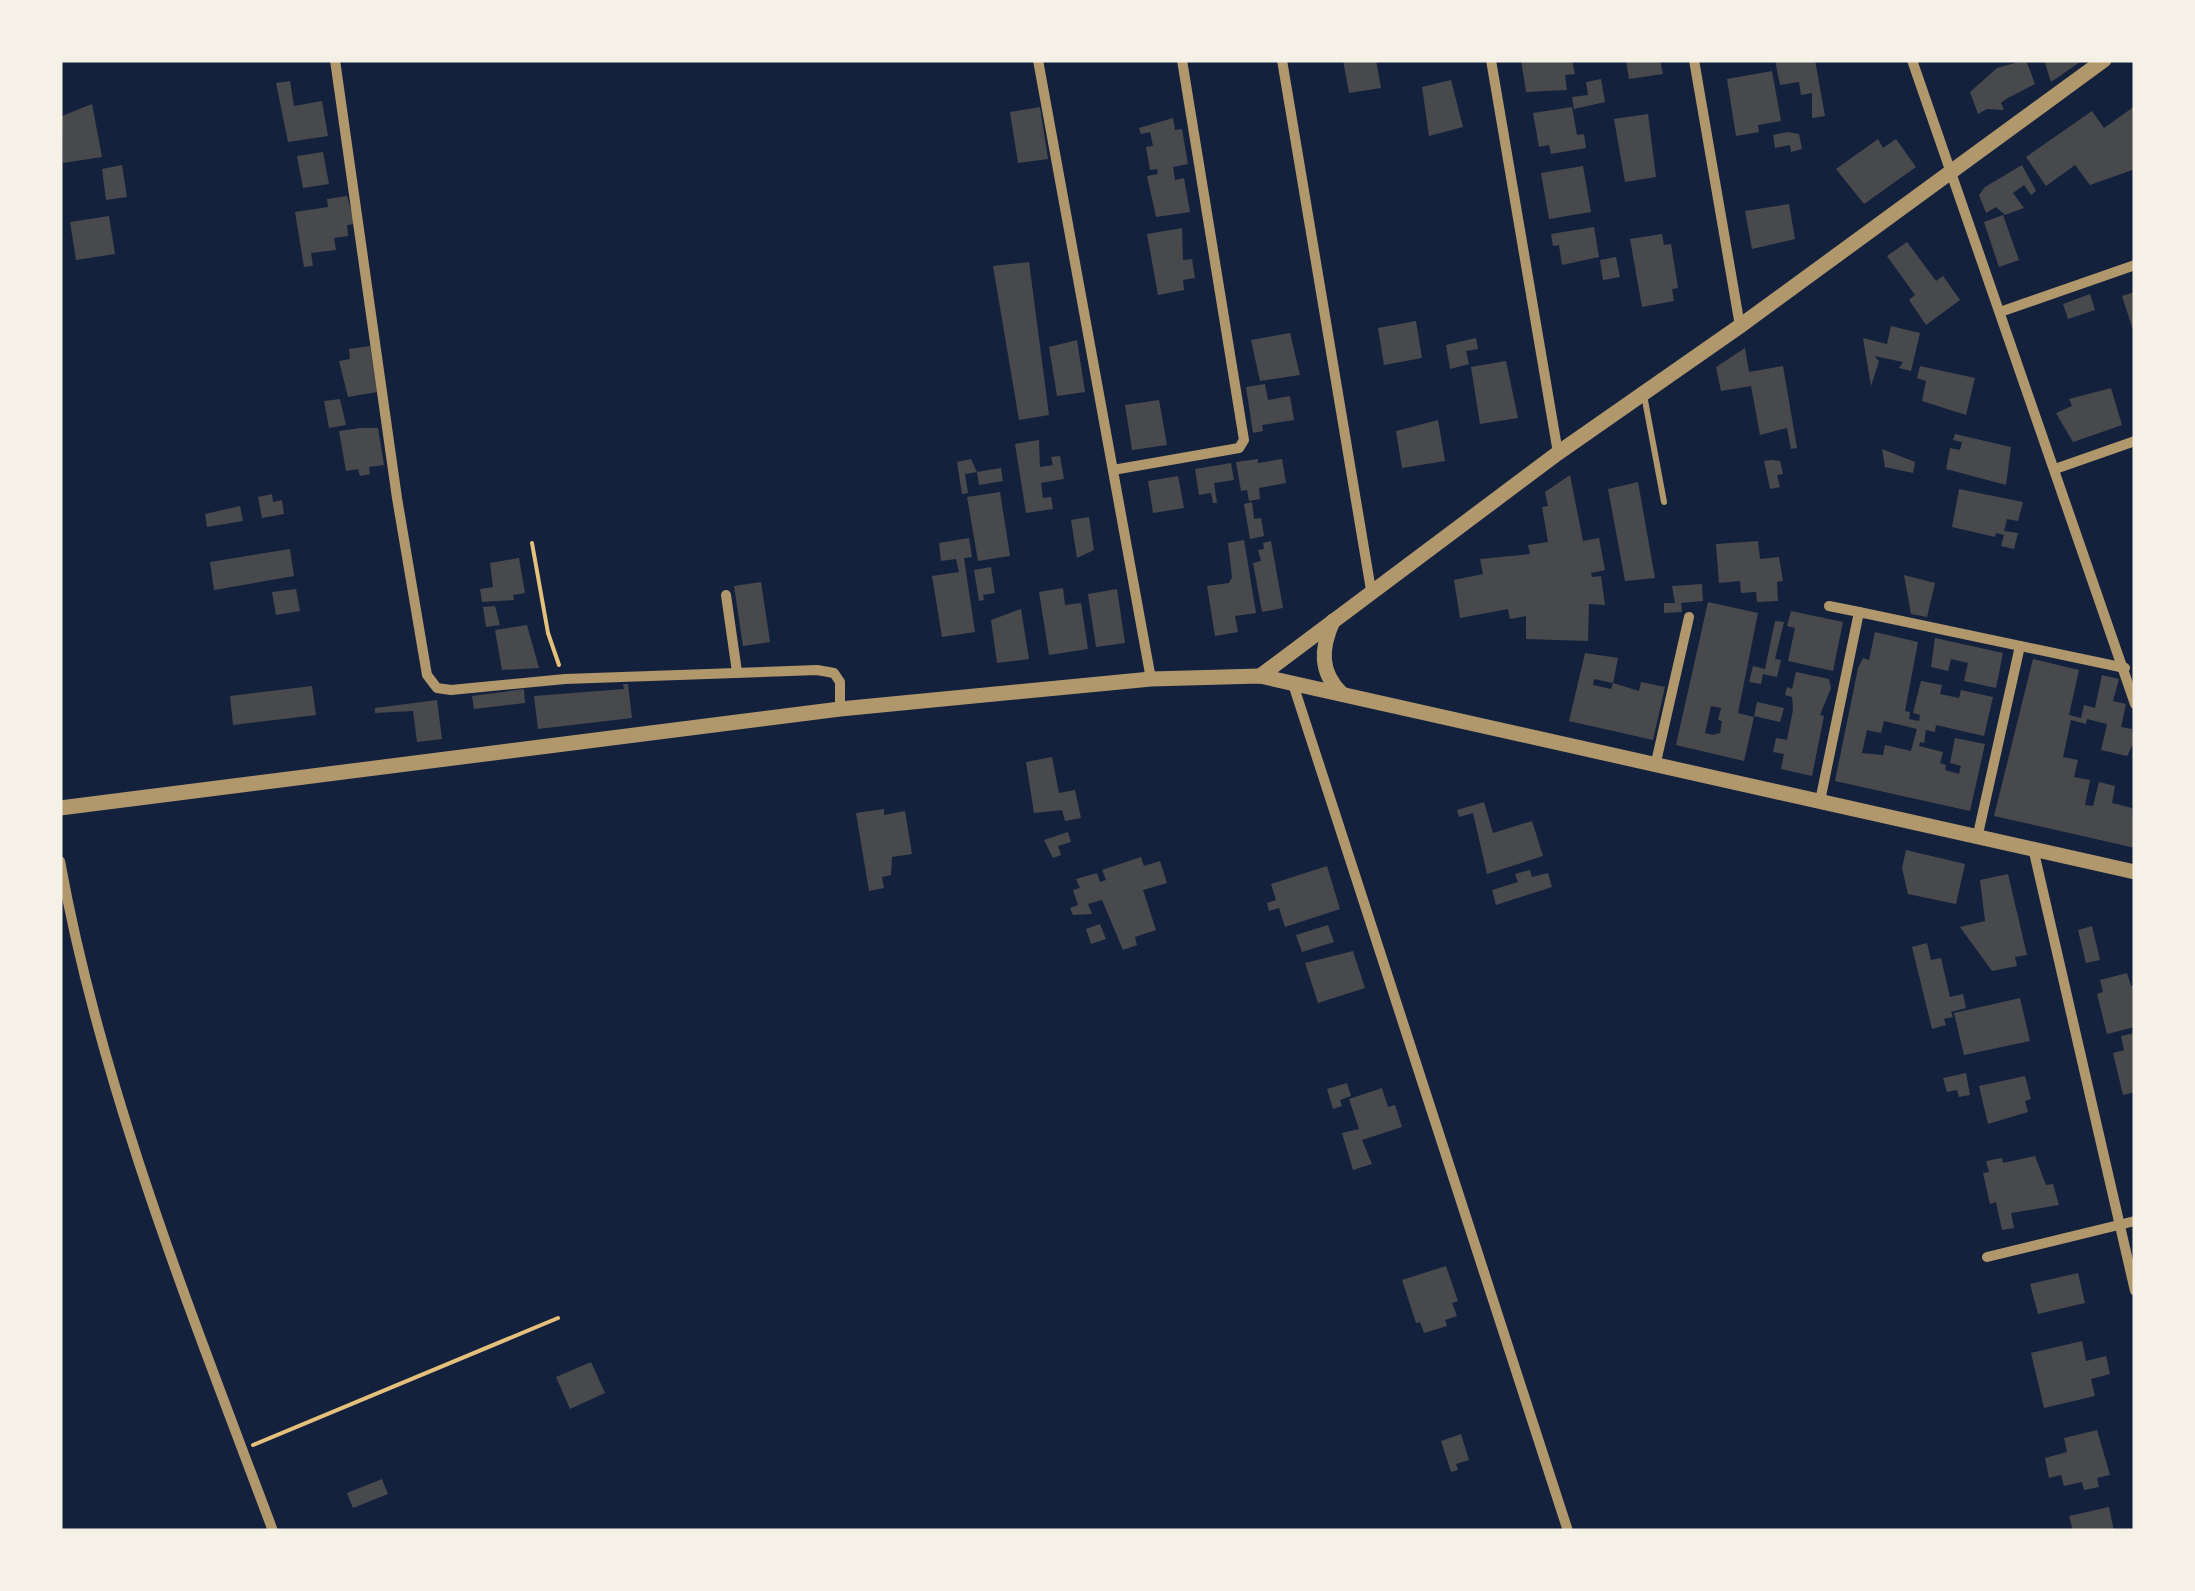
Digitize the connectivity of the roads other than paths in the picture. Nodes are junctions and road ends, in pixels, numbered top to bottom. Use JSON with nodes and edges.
{"nodes":[{"id":1,"x":335,"y":60,"type":"edge"},
{"id":2,"x":1038,"y":60,"type":"edge"},
{"id":3,"x":1182,"y":60,"type":"edge"},
{"id":4,"x":1282,"y":60,"type":"edge"},
{"id":5,"x":1491,"y":60,"type":"edge"},
{"id":6,"x":1694,"y":60,"type":"edge"},
{"id":7,"x":1912,"y":60,"type":"edge"},
{"id":8,"x":2104,"y":60,"type":"edge"},
{"id":9,"x":1951,"y":172,"type":"junction"},
{"id":10,"x":2135,"y":265,"type":"edge"},
{"id":11,"x":2000,"y":312,"type":"junction"},
{"id":12,"x":1740,"y":326,"type":"junction"},
{"id":13,"x":1644,"y":393,"type":"junction"},
{"id":14,"x":2135,"y":441,"type":"edge"},
{"id":15,"x":1558,"y":452,"type":"junction"},
{"id":16,"x":2055,"y":469,"type":"junction"},
{"id":17,"x":1112,"y":470,"type":"junction"},
{"id":18,"x":1664,"y":502,"type":"dead end"},
{"id":19,"x":1371,"y":590,"type":"junction"},
{"id":20,"x":726,"y":595,"type":"dead end"},
{"id":21,"x":1829,"y":606,"type":"dead end"},
{"id":22,"x":1859,"y":612,"type":"junction"},
{"id":23,"x":1689,"y":617,"type":"dead end"},
{"id":24,"x":1334,"y":619,"type":"junction"},
{"id":25,"x":2020,"y":646,"type":"junction"},
{"id":26,"x":2125,"y":668,"type":"junction"},
{"id":27,"x":737,"y":672,"type":"junction"},
{"id":28,"x":1260,"y":676,"type":"junction"},
{"id":29,"x":1151,"y":680,"type":"junction"},
{"id":30,"x":1293,"y":684,"type":"junction"},
{"id":31,"x":1342,"y":694,"type":"junction"},
{"id":32,"x":2135,"y":704,"type":"edge"},
{"id":33,"x":840,"y":710,"type":"junction"},
{"id":34,"x":1656,"y":762,"type":"junction"},
{"id":35,"x":1820,"y":800,"type":"junction"},
{"id":36,"x":60,"y":808,"type":"edge"},
{"id":37,"x":1978,"y":834,"type":"junction"},
{"id":38,"x":2033,"y":848,"type":"junction"},
{"id":39,"x":60,"y":861,"type":"edge"},
{"id":40,"x":2135,"y":872,"type":"edge"},
{"id":41,"x":2135,"y":1221,"type":"edge"},
{"id":42,"x":2120,"y":1224,"type":"junction"},
{"id":43,"x":1987,"y":1257,"type":"dead end"},
{"id":44,"x":2135,"y":1290,"type":"edge"},
{"id":45,"x":273,"y":1531,"type":"edge"},
{"id":46,"x":1568,"y":1531,"type":"edge"}],
"edges":[{"from":1,"to":27,"type":"street"},
{"from":2,"to":17,"type":"street"},
{"from":3,"to":17,"type":"street"},
{"from":4,"to":19,"type":"street"},
{"from":5,"to":15,"type":"street"},
{"from":6,"to":12,"type":"street"},
{"from":7,"to":9,"type":"street"},
{"from":8,"to":9,"type":"street"},
{"from":9,"to":11,"type":"street"},
{"from":9,"to":12,"type":"street"},
{"from":10,"to":11,"type":"street"},
{"from":11,"to":16,"type":"street"},
{"from":12,"to":13,"type":"street"},
{"from":13,"to":15,"type":"street"},
{"from":13,"to":18,"type":"lane"},
{"from":14,"to":16,"type":"street"},
{"from":15,"to":19,"type":"street"},
{"from":16,"to":26,"type":"street"},
{"from":17,"to":29,"type":"street"},
{"from":19,"to":24,"type":"street"},
{"from":20,"to":27,"type":"street"},
{"from":21,"to":22,"type":"street"},
{"from":22,"to":25,"type":"street"},
{"from":22,"to":35,"type":"street"},
{"from":23,"to":34,"type":"street"},
{"from":24,"to":28,"type":"street"},
{"from":24,"to":31,"type":"street"},
{"from":25,"to":26,"type":"street"},
{"from":25,"to":37,"type":"street"},
{"from":26,"to":32,"type":"street"},
{"from":27,"to":33,"type":"street"},
{"from":28,"to":29,"type":"street"},
{"from":28,"to":30,"type":"street"},
{"from":29,"to":33,"type":"street"},
{"from":30,"to":31,"type":"street"},
{"from":30,"to":46,"type":"street"},
{"from":31,"to":34,"type":"street"},
{"from":33,"to":36,"type":"street"},
{"from":34,"to":35,"type":"street"},
{"from":35,"to":37,"type":"street"},
{"from":37,"to":38,"type":"street"},
{"from":38,"to":40,"type":"street"},
{"from":38,"to":42,"type":"street"},
{"from":39,"to":45,"type":"street"},
{"from":41,"to":42,"type":"street"},
{"from":42,"to":43,"type":"street"},
{"from":42,"to":44,"type":"street"}]}
